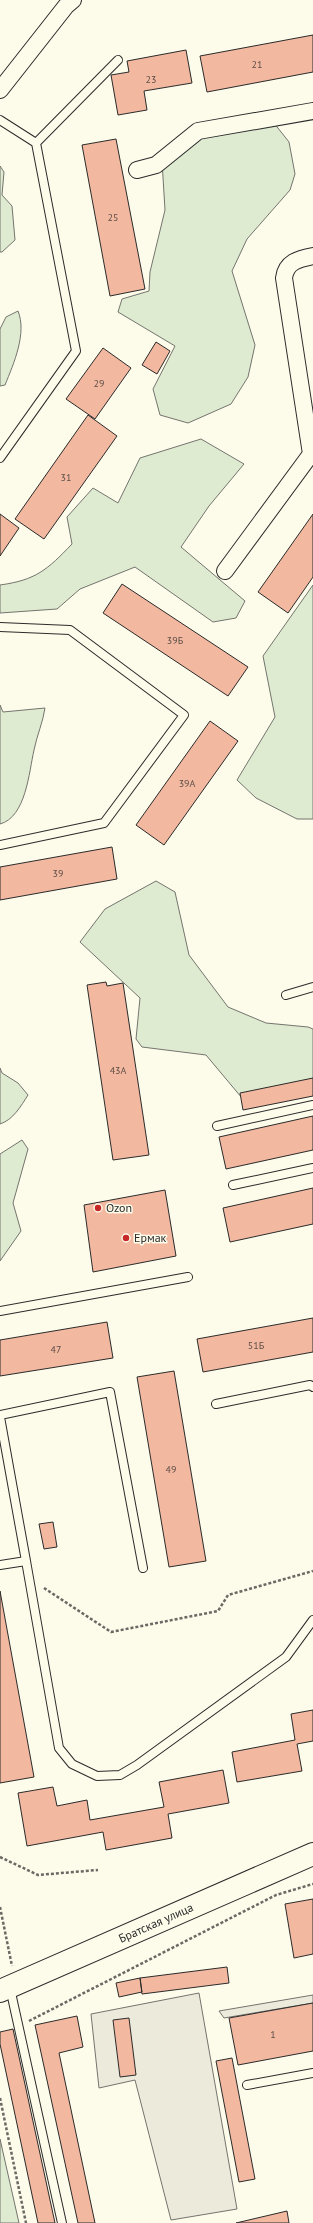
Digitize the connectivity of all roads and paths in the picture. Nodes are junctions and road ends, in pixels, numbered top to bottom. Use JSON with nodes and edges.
{"nodes":[{"id":1,"x":73,"y":0,"type":"edge"},
{"id":2,"x":118,"y":60,"type":"dead end"},
{"id":3,"x":0,"y":90,"type":"edge"},
{"id":4,"x":313,"y":111,"type":"edge"},
{"id":5,"x":0,"y":120,"type":"edge"},
{"id":6,"x":36,"y":143,"type":"junction"},
{"id":7,"x":137,"y":170,"type":"dead end"},
{"id":8,"x":313,"y":256,"type":"edge"},
{"id":9,"x":0,"y":458,"type":"edge"},
{"id":10,"x":225,"y":571,"type":"dead end"},
{"id":11,"x":0,"y":627,"type":"edge"},
{"id":12,"x":0,"y":845,"type":"edge"},
{"id":13,"x":313,"y":987,"type":"edge"},
{"id":14,"x":286,"y":995,"type":"dead end"},
{"id":15,"x":313,"y":1105,"type":"edge"},
{"id":16,"x":217,"y":1126,"type":"dead end"},
{"id":17,"x":313,"y":1168,"type":"edge"},
{"id":18,"x":233,"y":1185,"type":"dead end"},
{"id":19,"x":188,"y":1278,"type":"dead end"},
{"id":20,"x":0,"y":1311,"type":"edge"},
{"id":21,"x":313,"y":1387,"type":"edge"},
{"id":22,"x":216,"y":1404,"type":"dead end"},
{"id":23,"x":0,"y":1416,"type":"edge"},
{"id":24,"x":26,"y":1561,"type":"junction"},
{"id":25,"x":0,"y":1565,"type":"edge"},
{"id":26,"x":143,"y":1568,"type":"dead end"},
{"id":27,"x":313,"y":1571,"type":"edge"},
{"id":28,"x":29,"y":1578,"type":"junction"},
{"id":29,"x":313,"y":1620,"type":"edge"},
{"id":30,"x":313,"y":1854,"type":"edge"},
{"id":31,"x":0,"y":1858,"type":"edge"},
{"id":32,"x":98,"y":1870,"type":"dead end"},
{"id":33,"x":313,"y":1884,"type":"edge"},
{"id":34,"x":0,"y":1907,"type":"edge"},
{"id":35,"x":9,"y":1987,"type":"edge"},
{"id":36,"x":19,"y":2026,"type":"junction"},
{"id":37,"x":313,"y":2073,"type":"edge"},
{"id":38,"x":247,"y":2085,"type":"dead end"},
{"id":39,"x":0,"y":2098,"type":"edge"},
{"id":40,"x":26,"y":2223,"type":"edge"},
{"id":41,"x":62,"y":2223,"type":"edge"}],
"edges":[{"from":1,"to":3,"type":"street"},
{"from":2,"to":6,"type":"lane"},
{"from":4,"to":7,"type":"street"},
{"from":5,"to":6,"type":"lane"},
{"from":6,"to":9,"type":"lane"},
{"from":8,"to":10,"type":"street"},
{"from":11,"to":12,"type":"lane"},
{"from":13,"to":14,"type":"lane"},
{"from":15,"to":16,"type":"lane"},
{"from":17,"to":18,"type":"lane"},
{"from":19,"to":20,"type":"lane"},
{"from":21,"to":22,"type":"lane"},
{"from":23,"to":24,"type":"lane"},
{"from":23,"to":26,"type":"lane"},
{"from":24,"to":25,"type":"lane"},
{"from":24,"to":28,"type":"lane"},
{"from":27,"to":28,"type":"path"},
{"from":28,"to":29,"type":"lane"},
{"from":30,"to":35,"type":"street","name":"Братская улица"},
{"from":31,"to":32,"type":"path"},
{"from":33,"to":36,"type":"path"},
{"from":34,"to":35,"type":"path"},
{"from":35,"to":36,"type":"lane"},
{"from":36,"to":41,"type":"lane"},
{"from":37,"to":38,"type":"lane"},
{"from":39,"to":40,"type":"path"}]}
